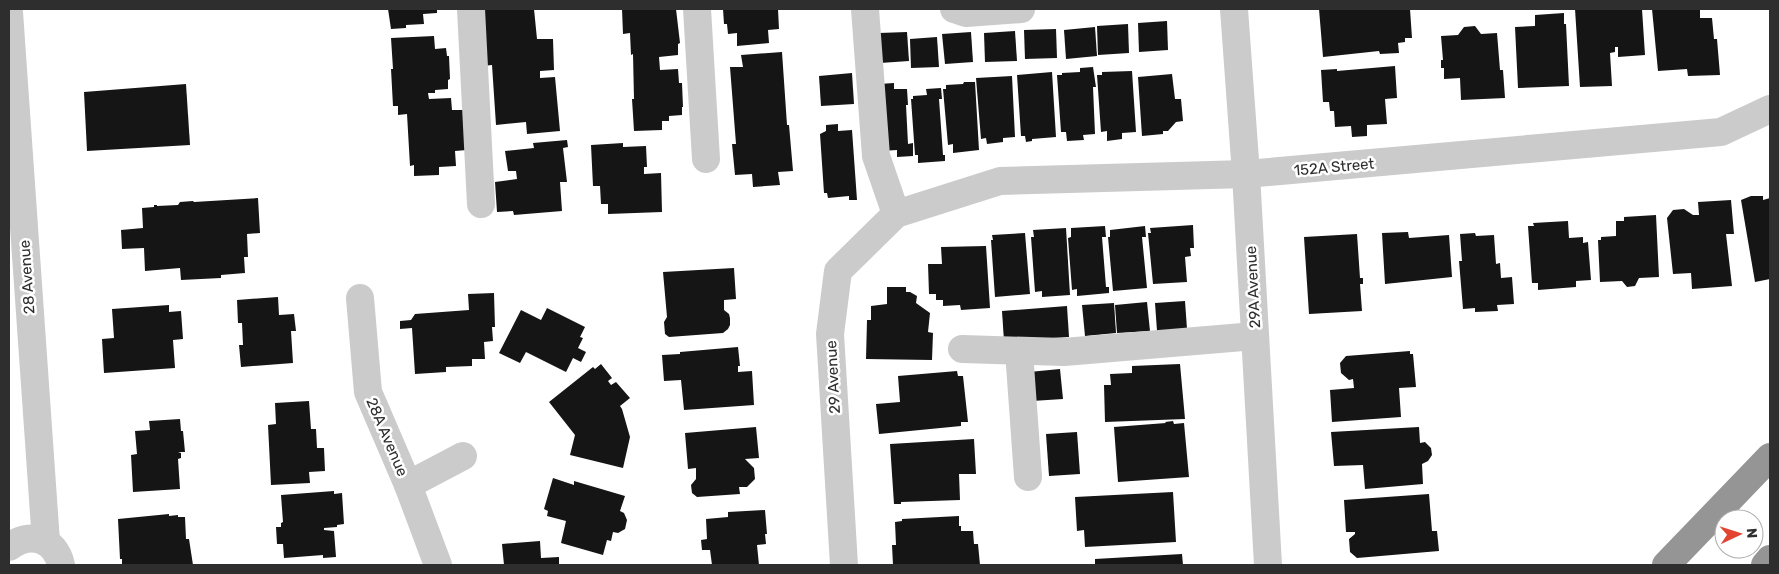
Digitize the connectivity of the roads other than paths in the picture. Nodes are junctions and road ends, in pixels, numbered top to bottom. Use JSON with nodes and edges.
{"nodes":[{"id":1,"x":471,"y":9,"type":"edge"},
{"id":2,"x":696,"y":9,"type":"edge"},
{"id":3,"x":865,"y":9,"type":"edge"},
{"id":4,"x":954,"y":9,"type":"edge"},
{"id":5,"x":1020,"y":9,"type":"edge"},
{"id":6,"x":1234,"y":9,"type":"edge"},
{"id":7,"x":9,"y":12,"type":"edge"},
{"id":8,"x":1770,"y":108,"type":"edge"},
{"id":9,"x":706,"y":159,"type":"dead end"},
{"id":10,"x":1246,"y":174,"type":"junction"},
{"id":11,"x":481,"y":204,"type":"dead end"},
{"id":12,"x":896,"y":214,"type":"junction"},
{"id":13,"x":18,"y":288,"type":"edge"},
{"id":14,"x":360,"y":298,"type":"dead end"},
{"id":15,"x":1256,"y":336,"type":"junction"},
{"id":16,"x":962,"y":349,"type":"dead end"},
{"id":17,"x":1019,"y":351,"type":"junction"},
{"id":18,"x":463,"y":456,"type":"dead end"},
{"id":19,"x":1770,"y":457,"type":"edge"},
{"id":20,"x":1028,"y":478,"type":"dead end"},
{"id":21,"x":408,"y":485,"type":"junction"},
{"id":22,"x":46,"y":542,"type":"junction"},
{"id":23,"x":9,"y":547,"type":"edge"},
{"id":24,"x":1770,"y":559,"type":"edge"},
{"id":25,"x":61,"y":565,"type":"edge"},
{"id":26,"x":438,"y":565,"type":"edge"},
{"id":27,"x":844,"y":565,"type":"edge"},
{"id":28,"x":1268,"y":565,"type":"edge"},
{"id":29,"x":1666,"y":565,"type":"edge"},
{"id":30,"x":1765,"y":565,"type":"edge"}],
"edges":[{"from":1,"to":11,"type":"street"},
{"from":2,"to":9,"type":"street"},
{"from":3,"to":12,"type":"street"},
{"from":4,"to":5,"type":"street"},
{"from":6,"to":10,"type":"street","name":"29A Avenue"},
{"from":7,"to":13,"type":"street","name":"28 Avenue"},
{"from":8,"to":10,"type":"street","name":"152A Street"},
{"from":10,"to":12,"type":"street","name":"152A Street"},
{"from":10,"to":15,"type":"street","name":"29A Avenue"},
{"from":12,"to":27,"type":"street","name":"29 Avenue"},
{"from":13,"to":22,"type":"street","name":"28 Avenue"},
{"from":14,"to":21,"type":"street","name":"28A Avenue"},
{"from":15,"to":17,"type":"street"},
{"from":15,"to":28,"type":"street","name":"29A Avenue"},
{"from":16,"to":17,"type":"street"},
{"from":17,"to":20,"type":"street"},
{"from":18,"to":21,"type":"street","name":"28A Avenue"},
{"from":19,"to":29,"type":"highway"},
{"from":21,"to":26,"type":"street","name":"28A Avenue"},
{"from":22,"to":23,"type":"street"},
{"from":22,"to":25,"type":"street"},
{"from":24,"to":30,"type":"highway"}]}
